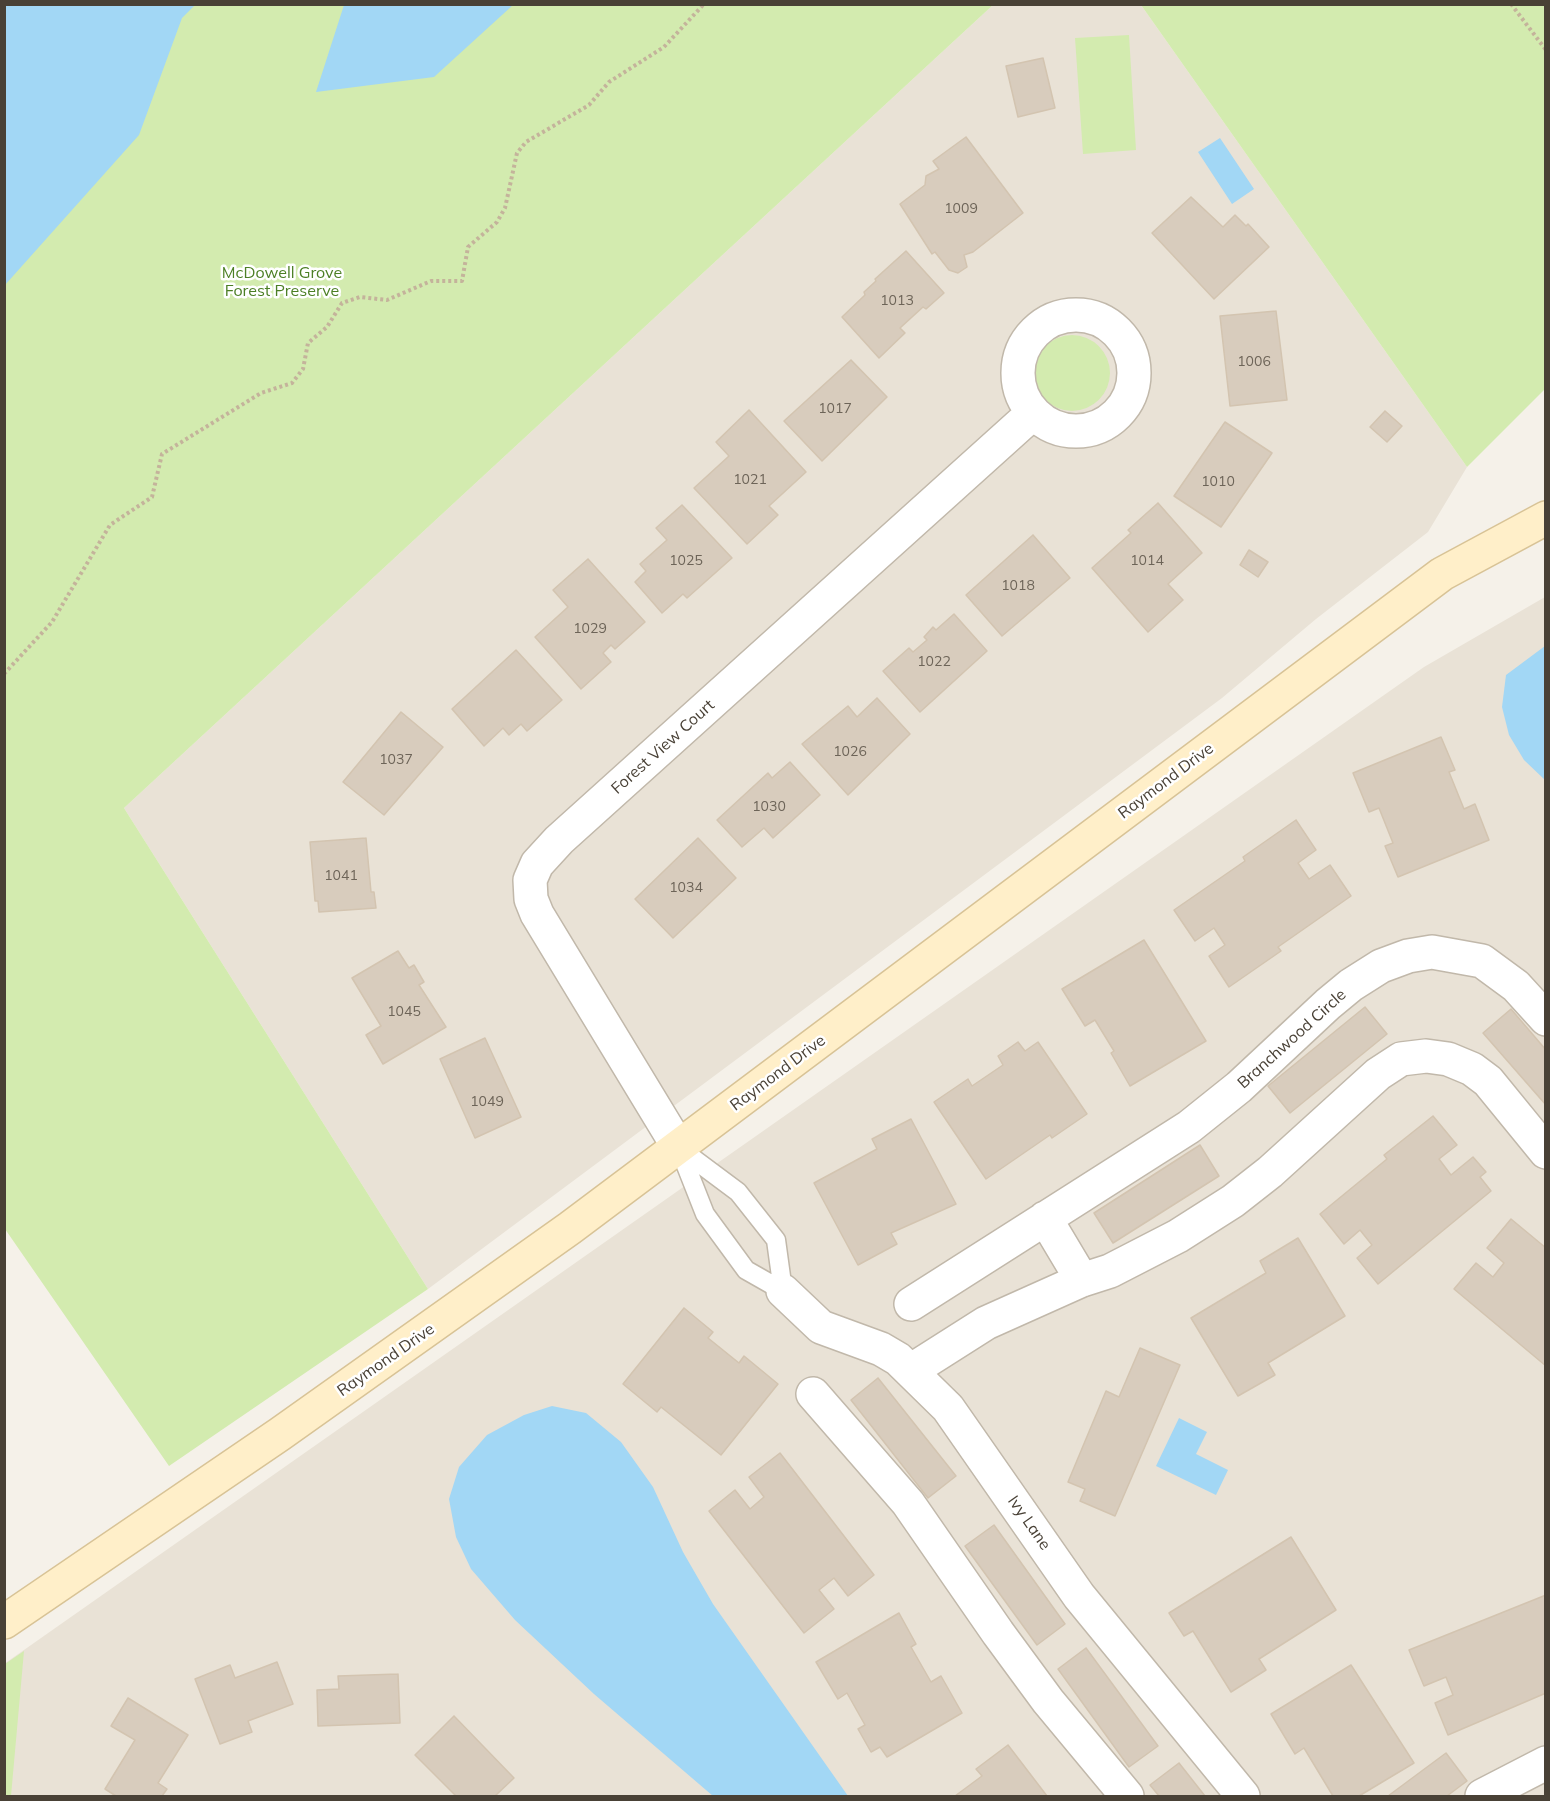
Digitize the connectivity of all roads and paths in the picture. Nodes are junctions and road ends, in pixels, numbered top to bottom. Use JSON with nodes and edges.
{"nodes":[{"id":1,"x":704,"y":4,"type":"edge"},
{"id":2,"x":1511,"y":4,"type":"edge"},
{"id":3,"x":1545,"y":50,"type":"edge"},
{"id":4,"x":1033,"y":413,"type":"dead end"},
{"id":5,"x":1545,"y":518,"type":"edge"},
{"id":6,"x":4,"y":674,"type":"edge"},
{"id":7,"x":1545,"y":1019,"type":"edge"},
{"id":8,"x":679,"y":1148,"type":"junction"},
{"id":9,"x":1545,"y":1152,"type":"edge"},
{"id":10,"x":1045,"y":1218,"type":"junction"},
{"id":11,"x":1082,"y":1280,"type":"junction"},
{"id":12,"x":783,"y":1291,"type":"junction"},
{"id":13,"x":911,"y":1304,"type":"dead end"},
{"id":14,"x":912,"y":1370,"type":"junction"},
{"id":15,"x":813,"y":1394,"type":"dead end"},
{"id":16,"x":4,"y":1622,"type":"edge"},
{"id":17,"x":1545,"y":1763,"type":"edge"},
{"id":18,"x":1127,"y":1797,"type":"edge"},
{"id":19,"x":1243,"y":1797,"type":"edge"},
{"id":20,"x":1482,"y":1797,"type":"edge"}],
"edges":[{"from":1,"to":6,"type":"path"},
{"from":2,"to":3,"type":"path"},
{"from":4,"to":8,"type":"street","name":"Forest View Court"},
{"from":5,"to":8,"type":"street","name":"Raymond Drive"},
{"from":7,"to":10,"type":"street","name":"Branchwood Circle"},
{"from":8,"to":12,"type":"lane","name":"Ivy Lane"},
{"from":8,"to":12,"type":"lane"},
{"from":8,"to":16,"type":"street","name":"Raymond Drive"},
{"from":9,"to":11,"type":"street"},
{"from":10,"to":11,"type":"street"},
{"from":10,"to":13,"type":"street","name":"Branchwood Circle"},
{"from":11,"to":14,"type":"street"},
{"from":12,"to":14,"type":"street","name":"Ivy Lane"},
{"from":14,"to":19,"type":"street","name":"Ivy Lane"},
{"from":15,"to":18,"type":"street"},
{"from":17,"to":20,"type":"street"}]}
